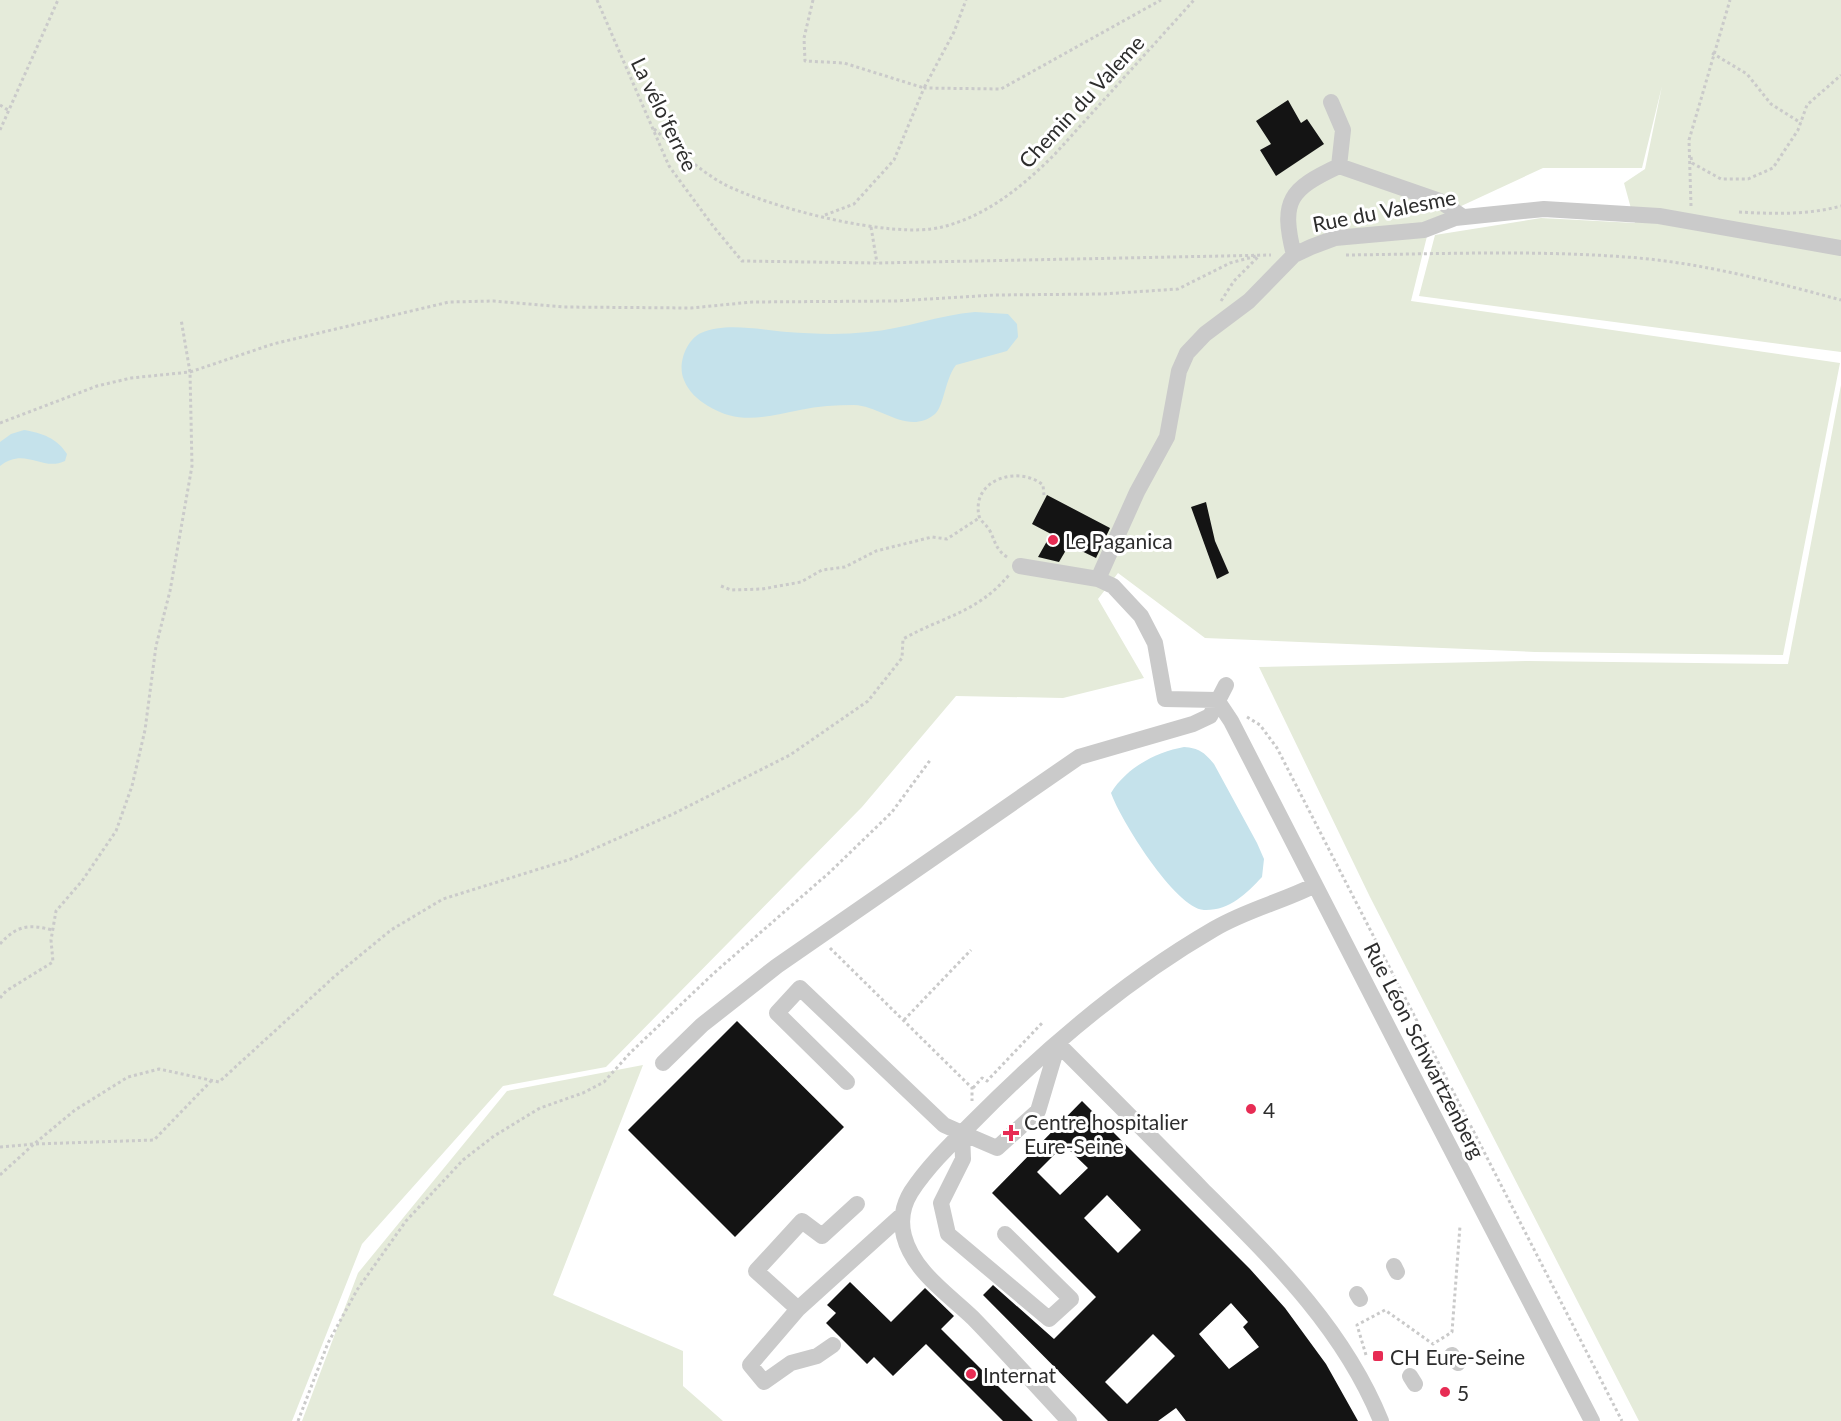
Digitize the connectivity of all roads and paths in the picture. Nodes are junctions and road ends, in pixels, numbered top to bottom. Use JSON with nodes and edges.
{"nodes":[{"id":1,"x":58,"y":0,"type":"edge"},
{"id":2,"x":597,"y":0,"type":"edge"},
{"id":3,"x":813,"y":0,"type":"edge"},
{"id":4,"x":966,"y":0,"type":"edge"},
{"id":5,"x":1161,"y":0,"type":"edge"},
{"id":6,"x":1194,"y":0,"type":"edge"},
{"id":7,"x":1730,"y":0,"type":"edge"},
{"id":8,"x":1712,"y":53,"type":"junction"},
{"id":9,"x":1841,"y":75,"type":"edge"},
{"id":10,"x":924,"y":88,"type":"junction"},
{"id":11,"x":1331,"y":102,"type":"dead end"},
{"id":12,"x":0,"y":105,"type":"edge"},
{"id":13,"x":8,"y":110,"type":"junction"},
{"id":14,"x":1801,"y":123,"type":"junction"},
{"id":15,"x":651,"y":127,"type":"junction"},
{"id":16,"x":0,"y":130,"type":"edge"},
{"id":17,"x":1689,"y":140,"type":"junction"},
{"id":18,"x":1339,"y":166,"type":"junction"},
{"id":19,"x":1841,"y":206,"type":"edge"},
{"id":20,"x":1736,"y":212,"type":"dead end"},
{"id":21,"x":823,"y":215,"type":"junction"},
{"id":22,"x":1463,"y":217,"type":"junction"},
{"id":23,"x":1695,"y":222,"type":"junction"},
{"id":24,"x":871,"y":227,"type":"junction"},
{"id":25,"x":1841,"y":248,"type":"edge"},
{"id":26,"x":1294,"y":255,"type":"junction"},
{"id":27,"x":742,"y":261,"type":"dead end"},
{"id":28,"x":876,"y":263,"type":"dead end"},
{"id":29,"x":1220,"y":302,"type":"dead end"},
{"id":30,"x":181,"y":319,"type":"dead end"},
{"id":31,"x":190,"y":372,"type":"junction"},
{"id":32,"x":0,"y":423,"type":"edge"},
{"id":33,"x":1044,"y":495,"type":"dead end"},
{"id":34,"x":979,"y":518,"type":"junction"},
{"id":35,"x":1020,"y":566,"type":"junction"},
{"id":36,"x":1098,"y":579,"type":"junction"},
{"id":37,"x":721,"y":586,"type":"dead end"},
{"id":38,"x":1226,"y":685,"type":"dead end"},
{"id":39,"x":1217,"y":700,"type":"junction"},
{"id":40,"x":1231,"y":721,"type":"junction"},
{"id":41,"x":931,"y":759,"type":"dead end"},
{"id":42,"x":1314,"y":886,"type":"junction"},
{"id":43,"x":52,"y":930,"type":"junction"},
{"id":44,"x":0,"y":944,"type":"edge"},
{"id":45,"x":830,"y":948,"type":"dead end"},
{"id":46,"x":971,"y":950,"type":"dead end"},
{"id":47,"x":0,"y":998,"type":"edge"},
{"id":48,"x":904,"y":1020,"type":"junction"},
{"id":49,"x":1043,"y":1022,"type":"dead end"},
{"id":50,"x":1058,"y":1044,"type":"junction"},
{"id":51,"x":663,"y":1063,"type":"dead end"},
{"id":52,"x":212,"y":1080,"type":"junction"},
{"id":53,"x":847,"y":1082,"type":"dead end"},
{"id":54,"x":972,"y":1088,"type":"junction"},
{"id":55,"x":979,"y":1115,"type":"junction"},
{"id":56,"x":962,"y":1133,"type":"junction"},
{"id":57,"x":34,"y":1144,"type":"junction"},
{"id":58,"x":0,"y":1147,"type":"edge"},
{"id":59,"x":0,"y":1174,"type":"edge"},
{"id":60,"x":857,"y":1204,"type":"dead end"},
{"id":61,"x":902,"y":1215,"type":"junction"},
{"id":62,"x":1460,"y":1226,"type":"dead end"},
{"id":63,"x":1005,"y":1234,"type":"dead end"},
{"id":64,"x":798,"y":1309,"type":"junction"},
{"id":65,"x":833,"y":1345,"type":"dead end"},
{"id":66,"x":1367,"y":1356,"type":"dead end"},
{"id":67,"x":298,"y":1421,"type":"edge"},
{"id":68,"x":1069,"y":1421,"type":"edge"},
{"id":69,"x":1381,"y":1421,"type":"edge"},
{"id":70,"x":1592,"y":1421,"type":"edge"},
{"id":71,"x":1622,"y":1421,"type":"edge"}],
"edges":[{"from":1,"to":13,"type":"path"},
{"from":2,"to":15,"type":"path","name":"La vélo'ferrée"},
{"from":3,"to":10,"type":"path"},
{"from":4,"to":10,"type":"path"},
{"from":5,"to":10,"type":"path"},
{"from":6,"to":24,"type":"path","name":"Chemin du Valeme"},
{"from":7,"to":8,"type":"path"},
{"from":8,"to":14,"type":"path"},
{"from":8,"to":17,"type":"path"},
{"from":9,"to":14,"type":"path"},
{"from":10,"to":21,"type":"path"},
{"from":11,"to":18,"type":"street"},
{"from":12,"to":13,"type":"path"},
{"from":13,"to":16,"type":"path"},
{"from":14,"to":17,"type":"path"},
{"from":15,"to":21,"type":"path","name":"Chemin du Valeme"},
{"from":15,"to":27,"type":"path","name":"La vélo'ferrée"},
{"from":17,"to":23,"type":"path"},
{"from":18,"to":22,"type":"street"},
{"from":18,"to":26,"type":"street"},
{"from":19,"to":20,"type":"path"},
{"from":21,"to":24,"type":"path","name":"Chemin du Valeme"},
{"from":22,"to":23,"type":"street","name":"Rue du Valesme"},
{"from":22,"to":26,"type":"street","name":"Rue du Valesme"},
{"from":23,"to":25,"type":"street","name":"Rue du Valesme"},
{"from":24,"to":28,"type":"path"},
{"from":26,"to":36,"type":"street","name":"Rue du Valesme"},
{"from":29,"to":31,"type":"path"},
{"from":30,"to":31,"type":"path"},
{"from":31,"to":32,"type":"path"},
{"from":31,"to":43,"type":"path"},
{"from":33,"to":34,"type":"path"},
{"from":34,"to":35,"type":"path"},
{"from":34,"to":37,"type":"path"},
{"from":35,"to":36,"type":"street"},
{"from":35,"to":52,"type":"path"},
{"from":36,"to":39,"type":"street"},
{"from":38,"to":39,"type":"street"},
{"from":39,"to":40,"type":"street","name":"Rue Léon Schwartzenberg"},
{"from":39,"to":51,"type":"street"},
{"from":40,"to":42,"type":"street","name":"Rue Léon Schwartzenberg"},
{"from":40,"to":71,"type":"path"},
{"from":41,"to":67,"type":"path"},
{"from":42,"to":50,"type":"street"},
{"from":42,"to":70,"type":"street","name":"Rue Léon Schwartzenberg"},
{"from":43,"to":44,"type":"path"},
{"from":43,"to":47,"type":"path"},
{"from":45,"to":48,"type":"path"},
{"from":46,"to":48,"type":"path"},
{"from":48,"to":54,"type":"path"},
{"from":49,"to":54,"type":"path"},
{"from":50,"to":55,"type":"street"},
{"from":50,"to":56,"type":"street"},
{"from":50,"to":69,"type":"street"},
{"from":52,"to":57,"type":"path"},
{"from":52,"to":57,"type":"path"},
{"from":53,"to":56,"type":"street"},
{"from":54,"to":55,"type":"path"},
{"from":55,"to":56,"type":"street"},
{"from":56,"to":61,"type":"street"},
{"from":56,"to":63,"type":"street"},
{"from":57,"to":58,"type":"path"},
{"from":57,"to":59,"type":"path"},
{"from":60,"to":64,"type":"street"},
{"from":61,"to":64,"type":"street"},
{"from":61,"to":68,"type":"street"},
{"from":62,"to":66,"type":"path"},
{"from":64,"to":65,"type":"street"}]}
